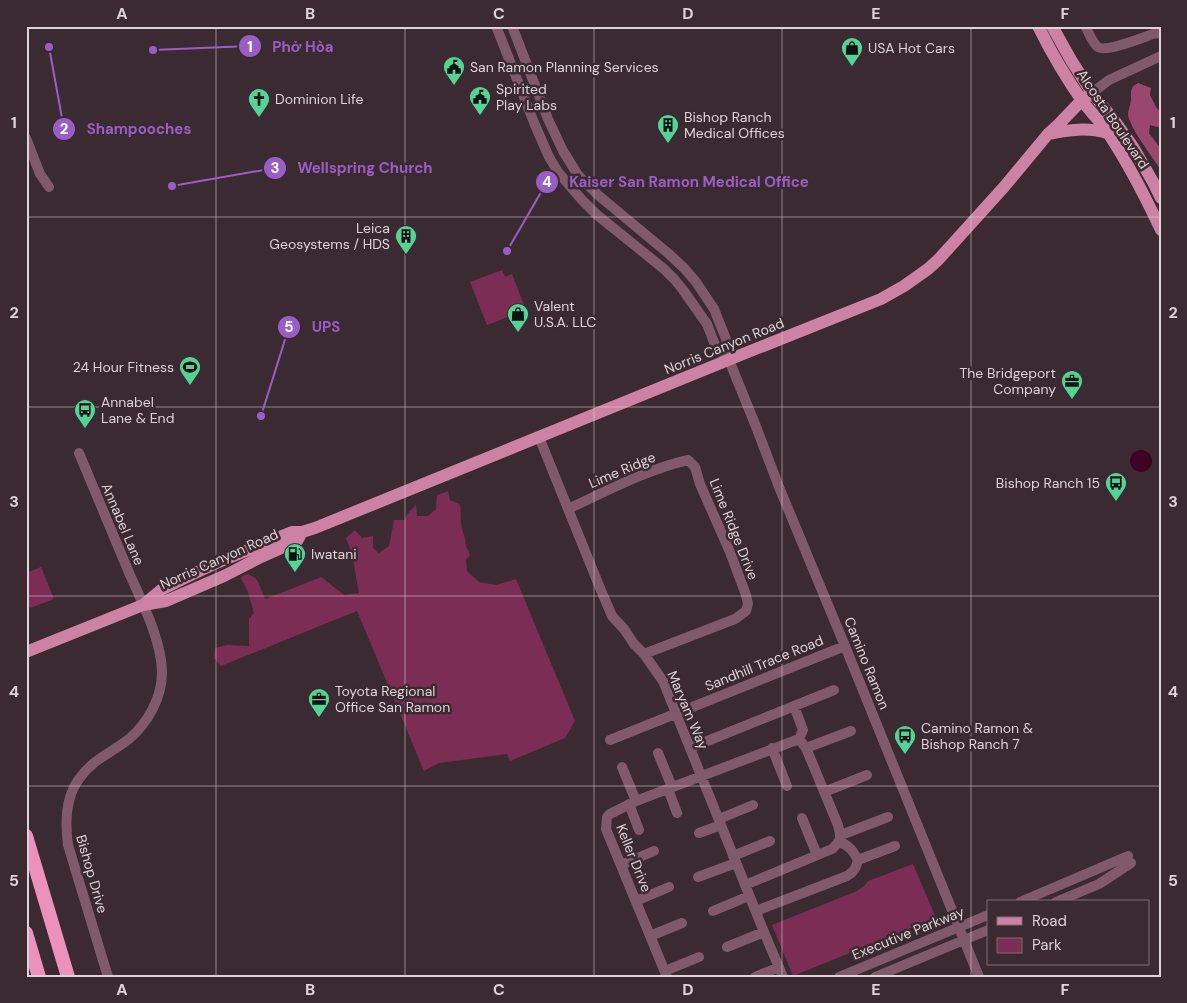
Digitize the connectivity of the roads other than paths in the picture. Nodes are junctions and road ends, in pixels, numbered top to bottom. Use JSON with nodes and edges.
{"nodes":[{"id":1,"x":496,"y":26,"type":"edge"},
{"id":2,"x":512,"y":26,"type":"edge"},
{"id":3,"x":1038,"y":26,"type":"edge"},
{"id":4,"x":1052,"y":26,"type":"edge"},
{"id":5,"x":1085,"y":26,"type":"edge"},
{"id":6,"x":1161,"y":34,"type":"edge"},
{"id":7,"x":1161,"y":56,"type":"edge"},
{"id":8,"x":1087,"y":97,"type":"junction"},
{"id":9,"x":1107,"y":133,"type":"junction"},
{"id":10,"x":1048,"y":134,"type":"junction"},
{"id":11,"x":26,"y":138,"type":"edge"},
{"id":12,"x":49,"y":186,"type":"dead end"},
{"id":13,"x":1161,"y":198,"type":"edge"},
{"id":14,"x":1161,"y":230,"type":"edge"},
{"id":15,"x":729,"y":360,"type":"junction"},
{"id":16,"x":540,"y":437,"type":"junction"},
{"id":17,"x":79,"y":453,"type":"dead end"},
{"id":18,"x":688,"y":460,"type":"joint"},
{"id":19,"x":568,"y":509,"type":"junction"},
{"id":20,"x":143,"y":605,"type":"junction"},
{"id":21,"x":845,"y":646,"type":"junction"},
{"id":22,"x":26,"y":652,"type":"edge"},
{"id":23,"x":644,"y":654,"type":"junction"},
{"id":24,"x":834,"y":690,"type":"dead end"},
{"id":25,"x":794,"y":706,"type":"junction"},
{"id":26,"x":676,"y":714,"type":"junction"},
{"id":27,"x":851,"y":731,"type":"dead end"},
{"id":28,"x":799,"y":739,"type":"junction"},
{"id":29,"x":610,"y":740,"type":"dead end"},
{"id":30,"x":690,"y":748,"type":"junction"},
{"id":31,"x":772,"y":748,"type":"junction"},
{"id":32,"x":806,"y":748,"type":"junction"},
{"id":33,"x":658,"y":753,"type":"dead end"},
{"id":34,"x":622,"y":767,"type":"dead end"},
{"id":35,"x":867,"y":775,"type":"dead end"},
{"id":36,"x":701,"y":776,"type":"junction"},
{"id":37,"x":786,"y":786,"type":"dead end"},
{"id":38,"x":670,"y":788,"type":"junction"},
{"id":39,"x":824,"y":792,"type":"junction"},
{"id":40,"x":632,"y":802,"type":"junction"},
{"id":41,"x":753,"y":805,"type":"dead end"},
{"id":42,"x":677,"y":812,"type":"dead end"},
{"id":43,"x":888,"y":817,"type":"dead end"},
{"id":44,"x":802,"y":818,"type":"dead end"},
{"id":45,"x":720,"y":822,"type":"junction"},
{"id":46,"x":639,"y":830,"type":"dead end"},
{"id":47,"x":699,"y":833,"type":"dead end"},
{"id":48,"x":26,"y":836,"type":"edge"},
{"id":49,"x":840,"y":839,"type":"junction"},
{"id":50,"x":770,"y":841,"type":"dead end"},
{"id":51,"x":895,"y":846,"type":"dead end"},
{"id":52,"x":654,"y":851,"type":"dead end"},
{"id":53,"x":817,"y":855,"type":"junction"},
{"id":54,"x":735,"y":859,"type":"junction"},
{"id":55,"x":858,"y":860,"type":"junction"},
{"id":56,"x":621,"y":865,"type":"junction"},
{"id":57,"x":698,"y":877,"type":"dead end"},
{"id":58,"x":745,"y":885,"type":"junction"},
{"id":59,"x":668,"y":887,"type":"dead end"},
{"id":60,"x":749,"y":896,"type":"junction"},
{"id":61,"x":1025,"y":900,"type":"edge"},
{"id":62,"x":1061,"y":900,"type":"edge"},
{"id":63,"x":636,"y":901,"type":"junction"},
{"id":64,"x":713,"y":911,"type":"dead end"},
{"id":65,"x":756,"y":912,"type":"junction"},
{"id":66,"x":987,"y":915,"type":"edge"},
{"id":67,"x":682,"y":923,"type":"dead end"},
{"id":68,"x":959,"y":928,"type":"junction"},
{"id":69,"x":987,"y":930,"type":"edge"},
{"id":70,"x":764,"y":932,"type":"junction"},
{"id":71,"x":26,"y":933,"type":"edge"},
{"id":72,"x":650,"y":936,"type":"junction"},
{"id":73,"x":964,"y":940,"type":"junction"},
{"id":74,"x":727,"y":947,"type":"dead end"},
{"id":75,"x":699,"y":956,"type":"dead end"},
{"id":76,"x":778,"y":967,"type":"junction"},
{"id":77,"x":666,"y":974,"type":"edge"},
{"id":78,"x":39,"y":977,"type":"edge"},
{"id":79,"x":68,"y":977,"type":"edge"},
{"id":80,"x":108,"y":977,"type":"edge"},
{"id":81,"x":754,"y":977,"type":"edge"},
{"id":82,"x":783,"y":977,"type":"edge"},
{"id":83,"x":839,"y":977,"type":"edge"},
{"id":84,"x":875,"y":977,"type":"edge"},
{"id":85,"x":979,"y":977,"type":"edge"}],
"edges":[{"from":1,"to":15,"type":"street","name":"Camino Ramon"},
{"from":2,"to":15,"type":"street","name":"Camino Ramon"},
{"from":3,"to":8,"type":"main road","name":"Alcosta Boulevard"},
{"from":4,"to":8,"type":"main road","name":"Alcosta Boulevard"},
{"from":5,"to":6,"type":"street"},
{"from":7,"to":8,"type":"street"},
{"from":8,"to":9,"type":"main road","name":"Alcosta Boulevard"},
{"from":8,"to":10,"type":"main road","name":"Norris Canyon Road"},
{"from":8,"to":13,"type":"main road","name":"Alcosta Boulevard"},
{"from":9,"to":10,"type":"main road"},
{"from":9,"to":14,"type":"main road","name":"Alcosta Boulevard"},
{"from":10,"to":15,"type":"main road","name":"Norris Canyon Road"},
{"from":11,"to":12,"type":"street"},
{"from":15,"to":16,"type":"main road","name":"Norris Canyon Road"},
{"from":15,"to":21,"type":"street","name":"Camino Ramon"},
{"from":16,"to":19,"type":"street","name":"Maryam Way"},
{"from":16,"to":20,"type":"main road","name":"Norris Canyon Road"},
{"from":17,"to":20,"type":"street","name":"Annabel Lane"},
{"from":18,"to":19,"type":"street","name":"Lime Ridge"},
{"from":18,"to":23,"type":"street","name":"Lime Ridge Drive"},
{"from":19,"to":23,"type":"street","name":"Maryam Way"},
{"from":20,"to":22,"type":"main road","name":"Norris Canyon Road"},
{"from":20,"to":80,"type":"street","name":"Bishop Drive"},
{"from":21,"to":26,"type":"street","name":"Sandhill Trace Road"},
{"from":21,"to":68,"type":"street","name":"Camino Ramon"},
{"from":23,"to":26,"type":"street","name":"Maryam Way"},
{"from":24,"to":25,"type":"street"},
{"from":25,"to":28,"type":"street"},
{"from":25,"to":30,"type":"street"},
{"from":26,"to":29,"type":"street","name":"Sandhill Trace Road"},
{"from":26,"to":30,"type":"street","name":"Maryam Way"},
{"from":27,"to":32,"type":"street"},
{"from":28,"to":31,"type":"street","name":"Keller Drive"},
{"from":28,"to":32,"type":"street"},
{"from":30,"to":36,"type":"street","name":"Maryam Way"},
{"from":31,"to":36,"type":"street","name":"Keller Drive"},
{"from":31,"to":37,"type":"street"},
{"from":32,"to":39,"type":"street"},
{"from":33,"to":38,"type":"street"},
{"from":34,"to":40,"type":"street"},
{"from":35,"to":39,"type":"street"},
{"from":36,"to":38,"type":"street","name":"Keller Drive"},
{"from":36,"to":45,"type":"street","name":"Maryam Way"},
{"from":38,"to":40,"type":"street","name":"Keller Drive"},
{"from":38,"to":42,"type":"street"},
{"from":39,"to":49,"type":"street"},
{"from":40,"to":46,"type":"street"},
{"from":40,"to":56,"type":"street","name":"Keller Drive"},
{"from":41,"to":45,"type":"street"},
{"from":43,"to":49,"type":"street"},
{"from":44,"to":53,"type":"street"},
{"from":45,"to":47,"type":"street"},
{"from":45,"to":54,"type":"street","name":"Maryam Way"},
{"from":48,"to":79,"type":"highway"},
{"from":49,"to":53,"type":"street"},
{"from":49,"to":55,"type":"street"},
{"from":50,"to":54,"type":"street"},
{"from":51,"to":55,"type":"street"},
{"from":52,"to":56,"type":"street"},
{"from":53,"to":58,"type":"street"},
{"from":54,"to":57,"type":"street"},
{"from":54,"to":58,"type":"street","name":"Maryam Way"},
{"from":55,"to":65,"type":"street"},
{"from":56,"to":63,"type":"street","name":"Keller Drive"},
{"from":58,"to":60,"type":"street","name":"Maryam Way"},
{"from":59,"to":63,"type":"street"},
{"from":60,"to":64,"type":"street"},
{"from":60,"to":65,"type":"street","name":"Maryam Way"},
{"from":61,"to":62,"type":"street"},
{"from":63,"to":72,"type":"street","name":"Keller Drive"},
{"from":65,"to":70,"type":"street","name":"Maryam Way"},
{"from":66,"to":68,"type":"street","name":"Executive Parkway"},
{"from":67,"to":72,"type":"street"},
{"from":68,"to":73,"type":"street","name":"Camino Ramon"},
{"from":68,"to":83,"type":"street","name":"Executive Parkway"},
{"from":69,"to":73,"type":"street","name":"Executive Parkway"},
{"from":70,"to":74,"type":"street"},
{"from":70,"to":76,"type":"street","name":"Maryam Way"},
{"from":71,"to":78,"type":"highway"},
{"from":72,"to":77,"type":"street","name":"Keller Drive"},
{"from":73,"to":84,"type":"street","name":"Executive Parkway"},
{"from":73,"to":85,"type":"street","name":"Camino Ramon"},
{"from":75,"to":77,"type":"street"},
{"from":76,"to":81,"type":"street"},
{"from":76,"to":82,"type":"street","name":"Maryam Way"}]}
